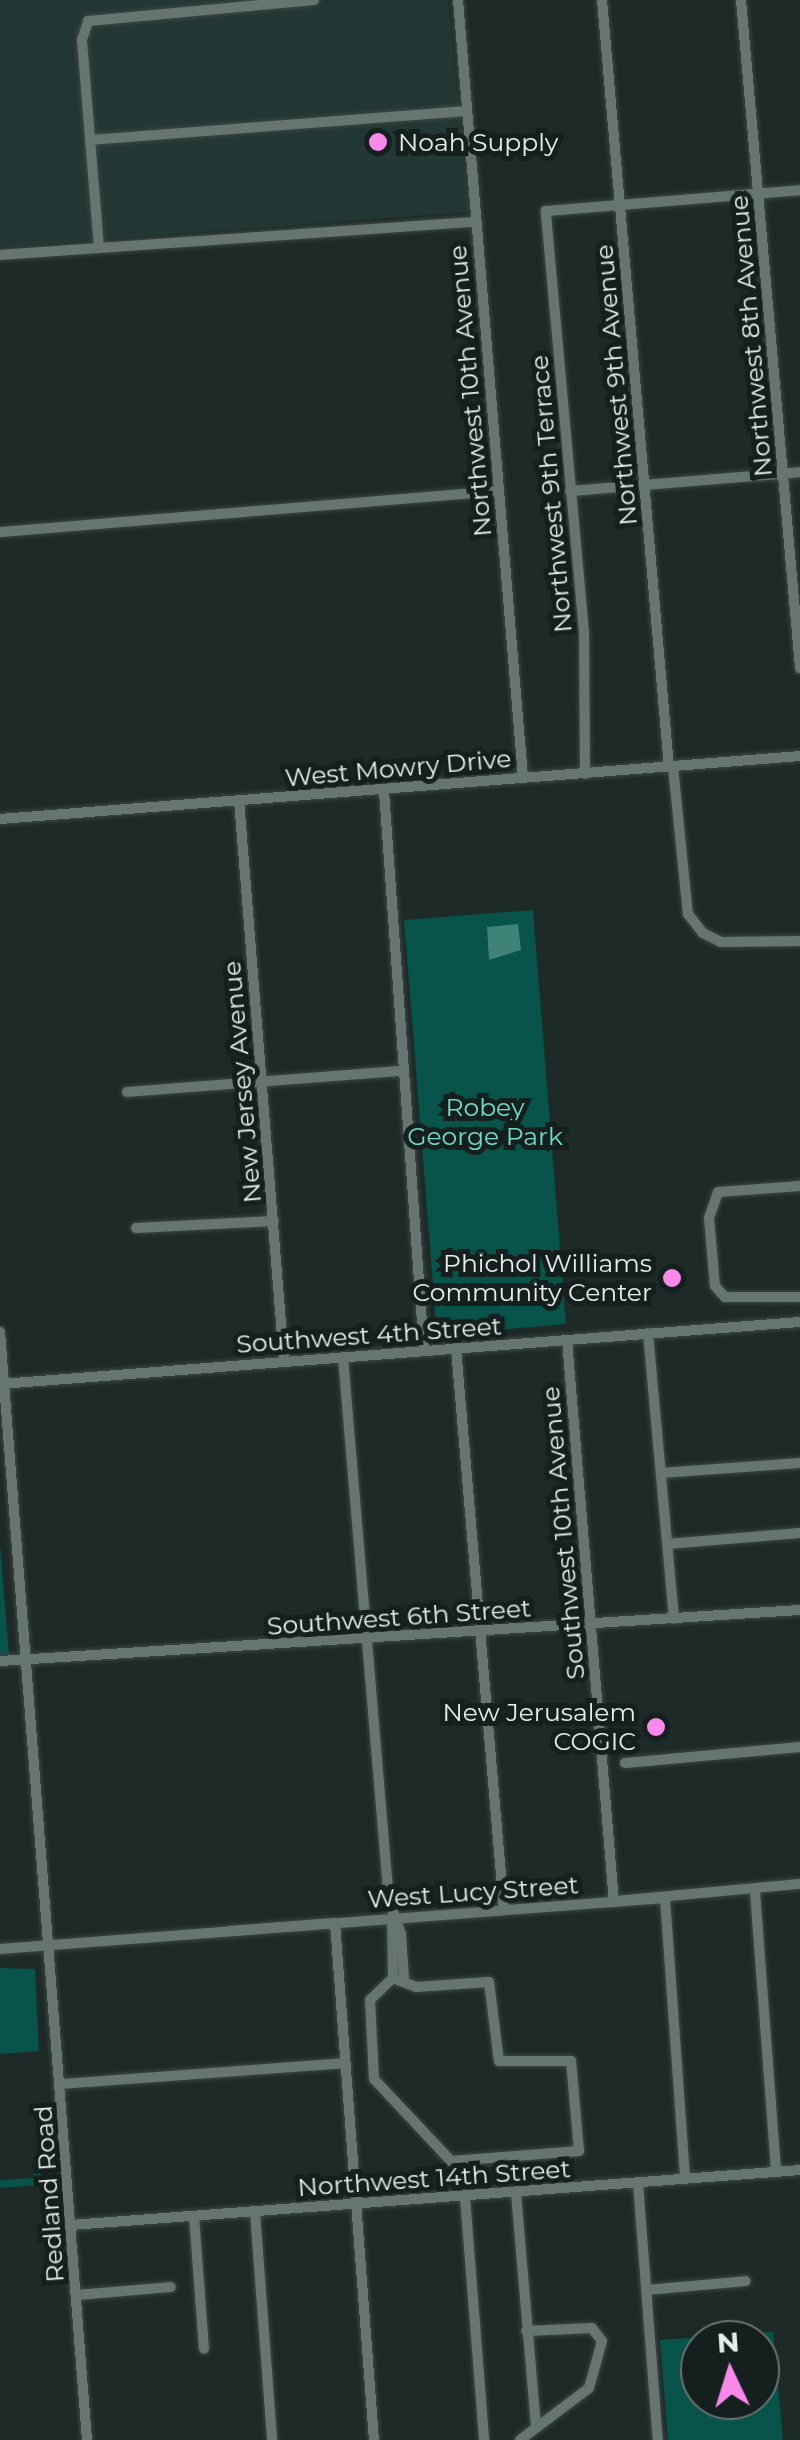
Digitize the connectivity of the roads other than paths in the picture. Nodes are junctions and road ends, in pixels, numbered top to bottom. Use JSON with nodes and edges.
{"nodes":[{"id":1,"x":314,"y":0,"type":"edge"},
{"id":2,"x":458,"y":0,"type":"edge"},
{"id":3,"x":602,"y":0,"type":"edge"},
{"id":4,"x":741,"y":0,"type":"edge"},
{"id":5,"x":466,"y":112,"type":"junction"},
{"id":6,"x":90,"y":140,"type":"junction"},
{"id":7,"x":800,"y":190,"type":"edge"},
{"id":8,"x":759,"y":192,"type":"junction"},
{"id":9,"x":620,"y":202,"type":"junction"},
{"id":10,"x":476,"y":222,"type":"junction"},
{"id":11,"x":100,"y":248,"type":"junction"},
{"id":12,"x":0,"y":255,"type":"edge"},
{"id":13,"x":800,"y":472,"type":"edge"},
{"id":14,"x":782,"y":474,"type":"junction"},
{"id":15,"x":645,"y":484,"type":"junction"},
{"id":16,"x":498,"y":491,"type":"junction"},
{"id":17,"x":570,"y":491,"type":"junction"},
{"id":18,"x":0,"y":532,"type":"edge"},
{"id":19,"x":800,"y":668,"type":"edge"},
{"id":20,"x":800,"y":756,"type":"edge"},
{"id":21,"x":671,"y":767,"type":"junction"},
{"id":22,"x":585,"y":774,"type":"junction"},
{"id":23,"x":523,"y":778,"type":"junction"},
{"id":24,"x":384,"y":791,"type":"junction"},
{"id":25,"x":239,"y":800,"type":"junction"},
{"id":26,"x":0,"y":819,"type":"edge"},
{"id":27,"x":800,"y":941,"type":"edge"},
{"id":28,"x":400,"y":1072,"type":"junction"},
{"id":29,"x":263,"y":1080,"type":"junction"},
{"id":30,"x":127,"y":1092,"type":"dead end"},
{"id":31,"x":800,"y":1186,"type":"edge"},
{"id":32,"x":274,"y":1220,"type":"junction"},
{"id":33,"x":136,"y":1228,"type":"dead end"},
{"id":34,"x":800,"y":1297,"type":"edge"},
{"id":35,"x":800,"y":1322,"type":"edge"},
{"id":36,"x":0,"y":1332,"type":"edge"},
{"id":37,"x":648,"y":1334,"type":"junction"},
{"id":38,"x":567,"y":1340,"type":"junction"},
{"id":39,"x":456,"y":1348,"type":"junction"},
{"id":40,"x":424,"y":1351,"type":"junction"},
{"id":41,"x":343,"y":1357,"type":"junction"},
{"id":42,"x":284,"y":1361,"type":"junction"},
{"id":43,"x":2,"y":1384,"type":"edge"},
{"id":44,"x":800,"y":1463,"type":"edge"},
{"id":45,"x":661,"y":1473,"type":"junction"},
{"id":46,"x":800,"y":1533,"type":"edge"},
{"id":47,"x":668,"y":1544,"type":"junction"},
{"id":48,"x":800,"y":1610,"type":"edge"},
{"id":49,"x":674,"y":1619,"type":"junction"},
{"id":50,"x":591,"y":1625,"type":"junction"},
{"id":51,"x":480,"y":1632,"type":"junction"},
{"id":52,"x":367,"y":1639,"type":"junction"},
{"id":53,"x":0,"y":1661,"type":"edge"},
{"id":54,"x":28,"y":1661,"type":"junction"},
{"id":55,"x":800,"y":1747,"type":"edge"},
{"id":56,"x":624,"y":1762,"type":"dead end"},
{"id":57,"x":800,"y":1884,"type":"edge"},
{"id":58,"x":786,"y":1889,"type":"junction"},
{"id":59,"x":755,"y":1891,"type":"junction"},
{"id":60,"x":800,"y":1892,"type":"edge"},
{"id":61,"x":665,"y":1898,"type":"junction"},
{"id":62,"x":614,"y":1902,"type":"junction"},
{"id":63,"x":504,"y":1910,"type":"junction"},
{"id":64,"x":392,"y":1918,"type":"junction"},
{"id":65,"x":334,"y":1923,"type":"junction"},
{"id":66,"x":51,"y":1944,"type":"junction"},
{"id":67,"x":0,"y":1948,"type":"edge"},
{"id":68,"x":398,"y":1978,"type":"junction"},
{"id":69,"x":344,"y":2063,"type":"junction"},
{"id":70,"x":61,"y":2084,"type":"junction"},
{"id":71,"x":800,"y":2170,"type":"edge"},
{"id":72,"x":776,"y":2172,"type":"junction"},
{"id":73,"x":685,"y":2180,"type":"junction"},
{"id":74,"x":638,"y":2183,"type":"junction"},
{"id":75,"x":516,"y":2193,"type":"junction"},
{"id":76,"x":465,"y":2198,"type":"junction"},
{"id":77,"x":354,"y":2204,"type":"junction"},
{"id":78,"x":255,"y":2212,"type":"junction"},
{"id":79,"x":194,"y":2216,"type":"junction"},
{"id":80,"x":71,"y":2225,"type":"junction"},
{"id":81,"x":746,"y":2281,"type":"dead end"},
{"id":82,"x":171,"y":2286,"type":"dead end"},
{"id":83,"x":646,"y":2290,"type":"junction"},
{"id":84,"x":76,"y":2295,"type":"junction"},
{"id":85,"x":526,"y":2331,"type":"junction"},
{"id":86,"x":204,"y":2349,"type":"dead end"},
{"id":87,"x":536,"y":2424,"type":"junction"},
{"id":88,"x":372,"y":2438,"type":"edge"},
{"id":89,"x":86,"y":2440,"type":"edge"},
{"id":90,"x":272,"y":2440,"type":"edge"},
{"id":91,"x":484,"y":2440,"type":"edge"},
{"id":92,"x":520,"y":2440,"type":"edge"},
{"id":93,"x":658,"y":2440,"type":"edge"}],
"edges":[{"from":1,"to":6,"type":"street"},
{"from":2,"to":5,"type":"street","name":"Northwest 10th Avenue"},
{"from":3,"to":9,"type":"street","name":"Northwest 9th Avenue"},
{"from":4,"to":8,"type":"street","name":"Northwest 8th Avenue"},
{"from":5,"to":6,"type":"street"},
{"from":5,"to":10,"type":"street","name":"Northwest 10th Avenue"},
{"from":6,"to":11,"type":"street"},
{"from":7,"to":8,"type":"street"},
{"from":8,"to":9,"type":"street"},
{"from":8,"to":14,"type":"street","name":"Northwest 8th Avenue"},
{"from":9,"to":15,"type":"street","name":"Northwest 9th Avenue"},
{"from":9,"to":17,"type":"street","name":"Northwest 9th Terrace"},
{"from":10,"to":11,"type":"street"},
{"from":10,"to":16,"type":"street","name":"Northwest 10th Avenue"},
{"from":11,"to":12,"type":"street"},
{"from":13,"to":14,"type":"street"},
{"from":14,"to":15,"type":"street"},
{"from":14,"to":19,"type":"street","name":"Northwest 8th Avenue"},
{"from":15,"to":17,"type":"street"},
{"from":15,"to":21,"type":"street","name":"Northwest 9th Avenue"},
{"from":16,"to":18,"type":"street"},
{"from":16,"to":23,"type":"street","name":"Northwest 10th Avenue"},
{"from":17,"to":22,"type":"street","name":"Northwest 9th Terrace"},
{"from":20,"to":21,"type":"street","name":"West Mowry Drive"},
{"from":21,"to":22,"type":"street","name":"West Mowry Drive"},
{"from":21,"to":27,"type":"street","name":"Northwest 9th Avenue"},
{"from":22,"to":23,"type":"street","name":"West Mowry Drive"},
{"from":23,"to":24,"type":"street","name":"West Mowry Drive"},
{"from":24,"to":25,"type":"street","name":"West Mowry Drive"},
{"from":24,"to":28,"type":"street"},
{"from":25,"to":26,"type":"street","name":"West Mowry Drive"},
{"from":25,"to":29,"type":"street","name":"New Jersey Avenue"},
{"from":28,"to":29,"type":"street"},
{"from":28,"to":40,"type":"street"},
{"from":29,"to":30,"type":"street"},
{"from":29,"to":32,"type":"street","name":"New Jersey Avenue"},
{"from":31,"to":34,"type":"street"},
{"from":32,"to":33,"type":"street"},
{"from":32,"to":42,"type":"street","name":"New Jersey Avenue"},
{"from":35,"to":37,"type":"street","name":"Southwest 4th Street"},
{"from":36,"to":43,"type":"street","name":"Redland Road"},
{"from":37,"to":38,"type":"street","name":"Southwest 4th Street"},
{"from":37,"to":45,"type":"street"},
{"from":38,"to":39,"type":"street","name":"Southwest 4th Street"},
{"from":38,"to":50,"type":"street","name":"Southwest 10th Avenue"},
{"from":39,"to":40,"type":"street","name":"Southwest 4th Street"},
{"from":39,"to":51,"type":"street"},
{"from":40,"to":41,"type":"street","name":"Southwest 4th Street"},
{"from":41,"to":42,"type":"street","name":"Southwest 4th Street"},
{"from":41,"to":52,"type":"street"},
{"from":42,"to":43,"type":"street","name":"Southwest 4th Street"},
{"from":43,"to":54,"type":"street","name":"Redland Road"},
{"from":44,"to":45,"type":"street"},
{"from":45,"to":47,"type":"street"},
{"from":46,"to":47,"type":"street"},
{"from":47,"to":49,"type":"street"},
{"from":48,"to":49,"type":"street","name":"Southwest 6th Street"},
{"from":49,"to":50,"type":"street","name":"Southwest 6th Street"},
{"from":50,"to":51,"type":"street","name":"Southwest 6th Street"},
{"from":50,"to":62,"type":"street","name":"Southwest 10th Avenue"},
{"from":51,"to":52,"type":"street","name":"Southwest 6th Street"},
{"from":51,"to":63,"type":"street"},
{"from":52,"to":54,"type":"street","name":"Southwest 6th Street"},
{"from":52,"to":64,"type":"street"},
{"from":53,"to":54,"type":"street","name":"Southwest 6th Street"},
{"from":54,"to":66,"type":"street","name":"Redland Road"},
{"from":55,"to":56,"type":"street"},
{"from":57,"to":58,"type":"street","name":"West Lucy Street"},
{"from":58,"to":59,"type":"street","name":"West Lucy Street"},
{"from":58,"to":60,"type":"street","name":"West Lucy Street"},
{"from":59,"to":61,"type":"street","name":"West Lucy Street"},
{"from":59,"to":72,"type":"street"},
{"from":61,"to":62,"type":"street","name":"West Lucy Street"},
{"from":61,"to":73,"type":"street"},
{"from":62,"to":63,"type":"street","name":"West Lucy Street"},
{"from":63,"to":64,"type":"street","name":"West Lucy Street"},
{"from":64,"to":65,"type":"street","name":"West Lucy Street"},
{"from":64,"to":68,"type":"street"},
{"from":65,"to":66,"type":"street","name":"West Lucy Street"},
{"from":65,"to":69,"type":"street"},
{"from":66,"to":67,"type":"street","name":"West Lucy Street"},
{"from":66,"to":70,"type":"street","name":"Redland Road"},
{"from":68,"to":68,"type":"street"},
{"from":69,"to":70,"type":"street"},
{"from":69,"to":77,"type":"street"},
{"from":70,"to":80,"type":"street","name":"Redland Road"},
{"from":71,"to":72,"type":"street","name":"Northwest 14th Street"},
{"from":72,"to":73,"type":"street","name":"Northwest 14th Street"},
{"from":73,"to":74,"type":"street","name":"Northwest 14th Street"},
{"from":74,"to":75,"type":"street","name":"Northwest 14th Street"},
{"from":74,"to":83,"type":"street"},
{"from":75,"to":76,"type":"street","name":"Northwest 14th Street"},
{"from":75,"to":85,"type":"street"},
{"from":76,"to":77,"type":"street","name":"Northwest 14th Street"},
{"from":76,"to":91,"type":"street"},
{"from":77,"to":78,"type":"street","name":"Northwest 14th Street"},
{"from":77,"to":88,"type":"street"},
{"from":78,"to":79,"type":"street","name":"Northwest 14th Street"},
{"from":78,"to":90,"type":"street"},
{"from":79,"to":80,"type":"street","name":"Northwest 14th Street"},
{"from":79,"to":86,"type":"street"},
{"from":80,"to":84,"type":"street","name":"Redland Road"},
{"from":81,"to":83,"type":"street"},
{"from":82,"to":84,"type":"street"},
{"from":83,"to":93,"type":"street"},
{"from":84,"to":89,"type":"street","name":"Redland Road"},
{"from":85,"to":87,"type":"street"},
{"from":85,"to":87,"type":"street"},
{"from":87,"to":92,"type":"street"}]}
